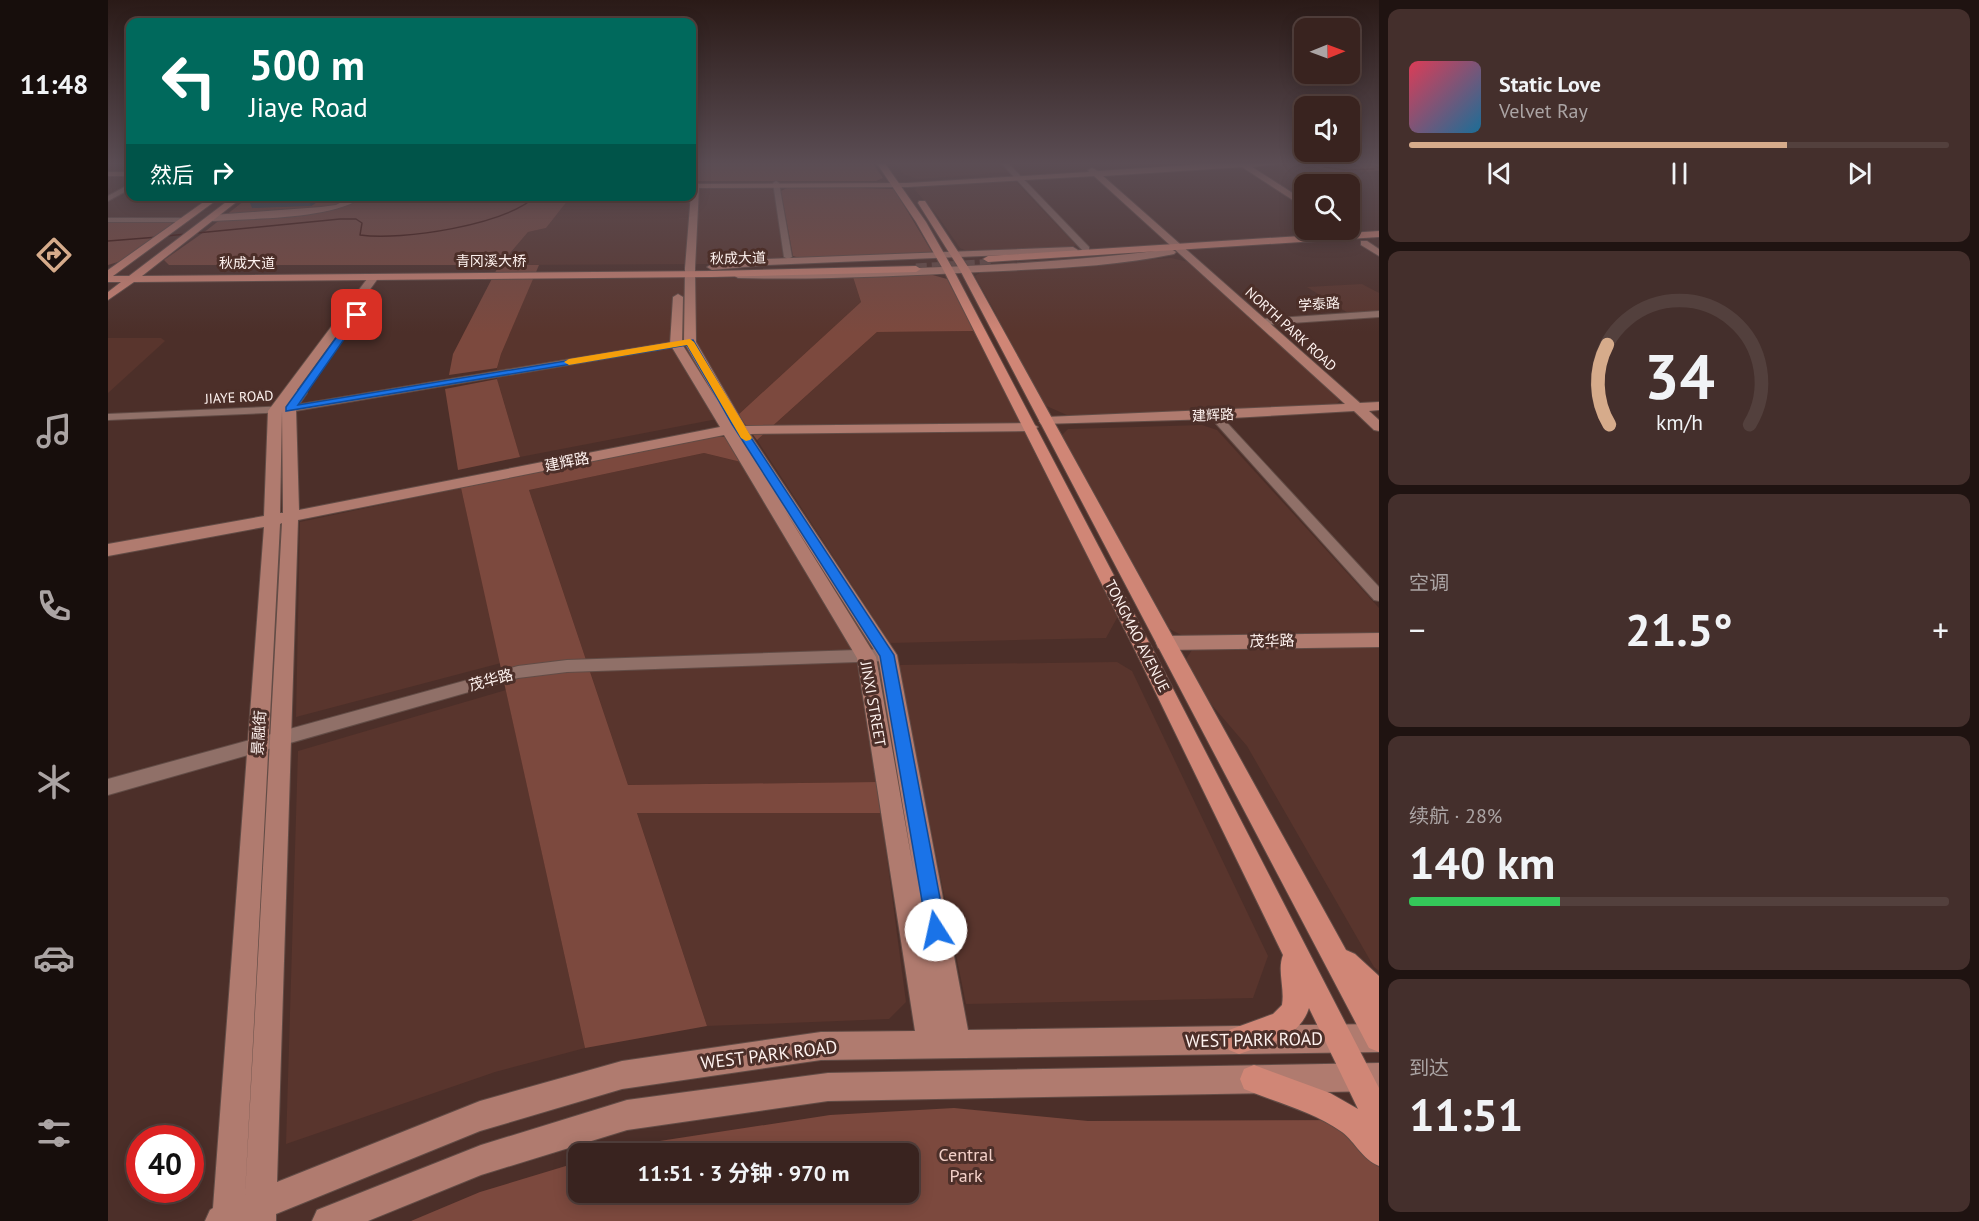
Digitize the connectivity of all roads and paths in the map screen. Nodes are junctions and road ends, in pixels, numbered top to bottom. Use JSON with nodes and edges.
{"nodes":[{"id":1,"x":185,"y":219,"type":"edge"},
{"id":2,"x":221,"y":219,"type":"edge"},
{"id":3,"x":689,"y":219,"type":"edge"},
{"id":4,"x":782,"y":219,"type":"edge"},
{"id":5,"x":924,"y":219,"type":"edge"},
{"id":6,"x":1057,"y":219,"type":"edge"},
{"id":7,"x":1148,"y":219,"type":"edge"},
{"id":8,"x":108,"y":220,"type":"edge"},
{"id":9,"x":210,"y":220,"type":"joint"},
{"id":10,"x":181,"y":222,"type":"junction"},
{"id":11,"x":1379,"y":234,"type":"edge"},
{"id":12,"x":1360,"y":235,"type":"edge"},
{"id":13,"x":1304,"y":240,"type":"edge"},
{"id":14,"x":1379,"y":242,"type":"edge"},
{"id":15,"x":1364,"y":243,"type":"junction"},
{"id":16,"x":1155,"y":248,"type":"junction"},
{"id":17,"x":1086,"y":249,"type":"junction"},
{"id":18,"x":1181,"y":250,"type":"junction"},
{"id":19,"x":139,"y":252,"type":"junction"},
{"id":20,"x":168,"y":252,"type":"junction"},
{"id":21,"x":1379,"y":253,"type":"edge"},
{"id":22,"x":788,"y":257,"type":"joint"},
{"id":23,"x":799,"y":261,"type":"junction"},
{"id":24,"x":991,"y":261,"type":"junction"},
{"id":25,"x":953,"y":263,"type":"junction"},
{"id":26,"x":917,"y":265,"type":"junction"},
{"id":27,"x":219,"y":270,"type":"joint"},
{"id":28,"x":142,"y":271,"type":"junction"},
{"id":29,"x":685,"y":271,"type":"junction"},
{"id":30,"x":712,"y":271,"type":"junction"},
{"id":31,"x":561,"y":272,"type":"junction"},
{"id":32,"x":109,"y":274,"type":"edge"},
{"id":33,"x":379,"y":277,"type":"junction"},
{"id":34,"x":423,"y":277,"type":"joint"},
{"id":35,"x":132,"y":279,"type":"junction"},
{"id":36,"x":108,"y":297,"type":"edge"},
{"id":37,"x":1379,"y":314,"type":"edge"},
{"id":38,"x":1265,"y":322,"type":"junction"},
{"id":39,"x":683,"y":343,"type":"junction"},
{"id":40,"x":282,"y":410,"type":"junction"},
{"id":41,"x":1372,"y":415,"type":"edge"},
{"id":42,"x":1336,"y":416,"type":"junction"},
{"id":43,"x":108,"y":417,"type":"edge"},
{"id":44,"x":1217,"y":418,"type":"junction"},
{"id":45,"x":1038,"y":424,"type":"junction"},
{"id":46,"x":732,"y":427,"type":"junction"},
{"id":47,"x":282,"y":514,"type":"junction"},
{"id":48,"x":108,"y":542,"type":"edge"},
{"id":49,"x":108,"y":550,"type":"edge"},
{"id":50,"x":1379,"y":596,"type":"edge"},
{"id":51,"x":1379,"y":640,"type":"edge"},
{"id":52,"x":1165,"y":643,"type":"junction"},
{"id":53,"x":887,"y":655,"type":"junction"},
{"id":54,"x":866,"y":657,"type":"junction"},
{"id":55,"x":282,"y":736,"type":"junction"},
{"id":56,"x":258,"y":743,"type":"junction"},
{"id":57,"x":108,"y":786,"type":"edge"},
{"id":58,"x":1326,"y":940,"type":"junction"},
{"id":59,"x":1289,"y":941,"type":"junction"},
{"id":60,"x":1379,"y":995,"type":"edge"},
{"id":61,"x":1379,"y":1038,"type":"edge"},
{"id":62,"x":1339,"y":1039,"type":"junction"},
{"id":63,"x":1239,"y":1040,"type":"junction"},
{"id":64,"x":944,"y":1044,"type":"junction"},
{"id":65,"x":1369,"y":1077,"type":"edge"},
{"id":66,"x":1254,"y":1079,"type":"junction"},
{"id":67,"x":1379,"y":1119,"type":"edge"},
{"id":68,"x":1379,"y":1151,"type":"edge"},
{"id":69,"x":260,"y":1213,"type":"edge"},
{"id":70,"x":226,"y":1220,"type":"edge"},
{"id":71,"x":328,"y":1221,"type":"edge"}],
"edges":[{"from":1,"to":10,"type":"main road"},
{"from":2,"to":9,"type":"street"},
{"from":3,"to":29,"type":"street"},
{"from":4,"to":22,"type":"street"},
{"from":5,"to":25,"type":"main road","name":"TONGMAO AVENUE"},
{"from":6,"to":17,"type":"street"},
{"from":7,"to":18,"type":"street","name":"NORTH PARK ROAD"},
{"from":8,"to":10,"type":"street"},
{"from":9,"to":20,"type":"main road"},
{"from":10,"to":19,"type":"main road"},
{"from":11,"to":12,"type":"main road"},
{"from":13,"to":18,"type":"main road"},
{"from":14,"to":15,"type":"main road"},
{"from":15,"to":18,"type":"main road"},
{"from":15,"to":21,"type":"street"},
{"from":16,"to":17,"type":"street"},
{"from":16,"to":18,"type":"main road"},
{"from":16,"to":24,"type":"main road"},
{"from":17,"to":24,"type":"street"},
{"from":18,"to":24,"type":"street"},
{"from":18,"to":38,"type":"street","name":"NORTH PARK ROAD"},
{"from":19,"to":20,"type":"main road"},
{"from":19,"to":32,"type":"main road"},
{"from":20,"to":28,"type":"main road"},
{"from":22,"to":23,"type":"street"},
{"from":23,"to":26,"type":"street"},
{"from":23,"to":30,"type":"street"},
{"from":24,"to":25,"type":"street"},
{"from":24,"to":25,"type":"street"},
{"from":25,"to":26,"type":"street"},
{"from":25,"to":26,"type":"street"},
{"from":25,"to":45,"type":"main road","name":"TONGMAO AVENUE"},
{"from":26,"to":30,"type":"main road","name":"秋成大道"},
{"from":27,"to":28,"type":"main road","name":"秋成大道"},
{"from":27,"to":31,"type":"main road","name":"青冈溪大桥"},
{"from":28,"to":32,"type":"main road","name":"秋成大道"},
{"from":28,"to":35,"type":"main road"},
{"from":29,"to":30,"type":"main road","name":"秋成大道"},
{"from":29,"to":31,"type":"main road","name":"秋成大道"},
{"from":29,"to":39,"type":"street"},
{"from":31,"to":34,"type":"main road","name":"青冈溪大桥"},
{"from":32,"to":35,"type":"main road","name":"秋成大道"},
{"from":33,"to":34,"type":"main road","name":"秋成大道"},
{"from":33,"to":35,"type":"main road","name":"秋成大道"},
{"from":33,"to":40,"type":"street"},
{"from":35,"to":36,"type":"main road"},
{"from":37,"to":38,"type":"street","name":"学泰路"},
{"from":38,"to":41,"type":"street","name":"NORTH PARK ROAD"},
{"from":39,"to":40,"type":"street","name":"JIAYE ROAD"},
{"from":39,"to":46,"type":"street","name":"JINXI STREET"},
{"from":40,"to":43,"type":"street","name":"JIAYE ROAD"},
{"from":40,"to":47,"type":"street","name":"景融街"},
{"from":41,"to":42,"type":"street"},
{"from":41,"to":42,"type":"street","name":"建辉路"},
{"from":41,"to":44,"type":"street","name":"建辉路"},
{"from":42,"to":44,"type":"street","name":"建辉路"},
{"from":44,"to":45,"type":"street","name":"建辉路"},
{"from":44,"to":50,"type":"street"},
{"from":45,"to":46,"type":"street","name":"建辉路"},
{"from":45,"to":52,"type":"main road","name":"TONGMAO AVENUE"},
{"from":45,"to":59,"type":"main road","name":"TONGMAO AVENUE"},
{"from":46,"to":47,"type":"street","name":"建辉路"},
{"from":46,"to":53,"type":"street","name":"JINXI STREET"},
{"from":46,"to":54,"type":"street","name":"JINXI STREET"},
{"from":47,"to":48,"type":"street","name":"建辉路"},
{"from":47,"to":49,"type":"street","name":"建辉路"},
{"from":47,"to":55,"type":"street","name":"景融街"},
{"from":47,"to":56,"type":"street","name":"景融街"},
{"from":51,"to":52,"type":"street","name":"茂华路"},
{"from":52,"to":58,"type":"main road","name":"TONGMAO AVENUE"},
{"from":53,"to":54,"type":"street","name":"茂华路"},
{"from":53,"to":64,"type":"street","name":"JINXI STREET"},
{"from":54,"to":55,"type":"street","name":"茂华路"},
{"from":54,"to":64,"type":"street","name":"JINXI STREET"},
{"from":55,"to":56,"type":"street","name":"茂华路"},
{"from":55,"to":69,"type":"street","name":"景融街"},
{"from":56,"to":57,"type":"street","name":"茂华路"},
{"from":56,"to":70,"type":"street","name":"景融街"},
{"from":58,"to":60,"type":"main road"},
{"from":58,"to":61,"type":"main road","name":"TONGMAO AVENUE"},
{"from":59,"to":62,"type":"main road","name":"TONGMAO AVENUE"},
{"from":59,"to":63,"type":"main road"},
{"from":61,"to":62,"type":"street","name":"WEST PARK ROAD"},
{"from":62,"to":63,"type":"street","name":"WEST PARK ROAD"},
{"from":62,"to":65,"type":"main road","name":"TONGMAO AVENUE"},
{"from":63,"to":64,"type":"street","name":"WEST PARK ROAD"},
{"from":64,"to":69,"type":"street","name":"WEST PARK ROAD"},
{"from":65,"to":66,"type":"street"},
{"from":65,"to":67,"type":"main road","name":"TONGMAO AVENUE"},
{"from":66,"to":68,"type":"main road"},
{"from":66,"to":71,"type":"street"},
{"from":69,"to":70,"type":"street","name":"WEST PARK ROAD"}]}
